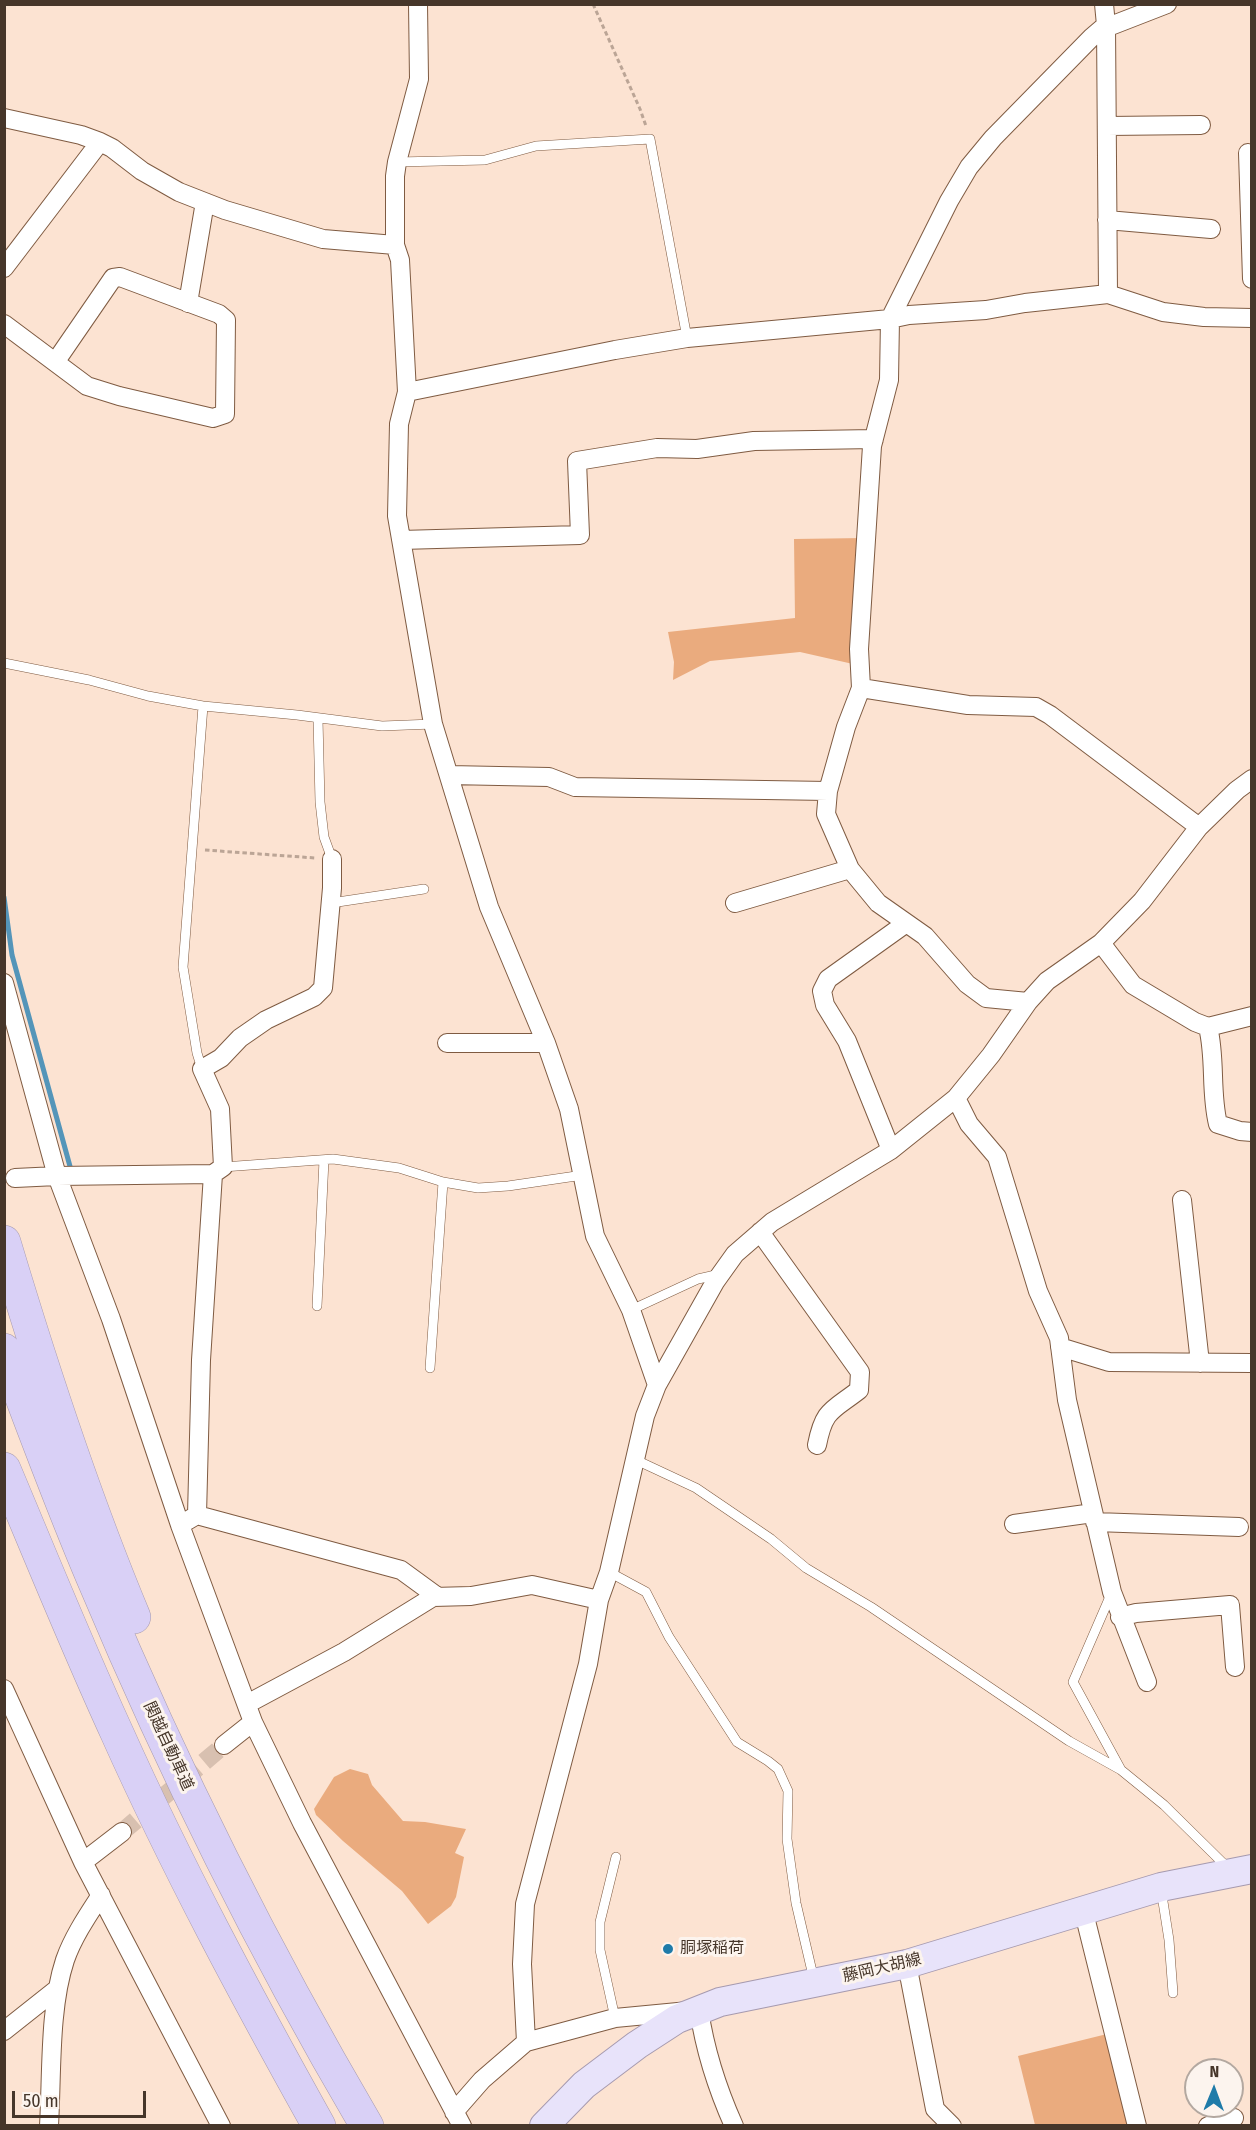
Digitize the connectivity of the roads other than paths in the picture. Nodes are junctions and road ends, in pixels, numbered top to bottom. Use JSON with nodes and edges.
{"nodes":[{"id":1,"x":418,"y":4,"type":"edge"},
{"id":2,"x":1104,"y":4,"type":"edge"},
{"id":3,"x":1167,"y":4,"type":"edge"},
{"id":4,"x":1106,"y":26,"type":"junction"},
{"id":5,"x":4,"y":118,"type":"edge"},
{"id":6,"x":1201,"y":124,"type":"dead end"},
{"id":7,"x":1107,"y":126,"type":"junction"},
{"id":8,"x":100,"y":142,"type":"junction"},
{"id":9,"x":1248,"y":153,"type":"dead end"},
{"id":10,"x":397,"y":162,"type":"junction"},
{"id":11,"x":205,"y":202,"type":"junction"},
{"id":12,"x":1107,"y":220,"type":"junction"},
{"id":13,"x":1211,"y":229,"type":"dead end"},
{"id":14,"x":395,"y":245,"type":"junction"},
{"id":15,"x":4,"y":268,"type":"edge"},
{"id":16,"x":1251,"y":279,"type":"edge"},
{"id":17,"x":1108,"y":294,"type":"junction"},
{"id":18,"x":188,"y":303,"type":"junction"},
{"id":19,"x":1251,"y":318,"type":"edge"},
{"id":20,"x":890,"y":319,"type":"junction"},
{"id":21,"x":4,"y":324,"type":"edge"},
{"id":22,"x":687,"y":338,"type":"junction"},
{"id":23,"x":56,"y":361,"type":"junction"},
{"id":24,"x":407,"y":392,"type":"junction"},
{"id":25,"x":873,"y":439,"type":"junction"},
{"id":26,"x":401,"y":540,"type":"junction"},
{"id":27,"x":4,"y":663,"type":"edge"},
{"id":28,"x":861,"y":688,"type":"junction"},
{"id":29,"x":203,"y":706,"type":"junction"},
{"id":30,"x":318,"y":719,"type":"junction"},
{"id":31,"x":433,"y":724,"type":"junction"},
{"id":32,"x":449,"y":775,"type":"junction"},
{"id":33,"x":1251,"y":779,"type":"edge"},
{"id":34,"x":828,"y":791,"type":"junction"},
{"id":35,"x":1200,"y":827,"type":"junction"},
{"id":36,"x":332,"y":859,"type":"joint"},
{"id":37,"x":850,"y":869,"type":"junction"},
{"id":38,"x":424,"y":889,"type":"dead end"},
{"id":39,"x":331,"y":903,"type":"junction"},
{"id":40,"x":735,"y":903,"type":"dead end"},
{"id":41,"x":904,"y":924,"type":"junction"},
{"id":42,"x":1101,"y":943,"type":"junction"},
{"id":43,"x":4,"y":983,"type":"edge"},
{"id":44,"x":1028,"y":1002,"type":"junction"},
{"id":45,"x":1251,"y":1016,"type":"edge"},
{"id":46,"x":1208,"y":1027,"type":"junction"},
{"id":47,"x":447,"y":1043,"type":"dead end"},
{"id":48,"x":546,"y":1043,"type":"junction"},
{"id":49,"x":202,"y":1069,"type":"junction"},
{"id":50,"x":956,"y":1098,"type":"junction"},
{"id":51,"x":1251,"y":1132,"type":"edge"},
{"id":52,"x":891,"y":1150,"type":"junction"},
{"id":53,"x":324,"y":1160,"type":"junction"},
{"id":54,"x":218,"y":1170,"type":"junction"},
{"id":55,"x":583,"y":1175,"type":"junction"},
{"id":56,"x":57,"y":1176,"type":"junction"},
{"id":57,"x":15,"y":1178,"type":"dead end"},
{"id":58,"x":443,"y":1182,"type":"junction"},
{"id":59,"x":1182,"y":1200,"type":"dead end"},
{"id":60,"x":760,"y":1233,"type":"junction"},
{"id":61,"x":4,"y":1242,"type":"edge"},
{"id":62,"x":720,"y":1274,"type":"junction"},
{"id":63,"x":317,"y":1306,"type":"dead end"},
{"id":64,"x":631,"y":1310,"type":"junction"},
{"id":65,"x":1060,"y":1347,"type":"junction"},
{"id":66,"x":4,"y":1350,"type":"edge"},
{"id":67,"x":1251,"y":1363,"type":"edge"},
{"id":68,"x":1200,"y":1364,"type":"junction"},
{"id":69,"x":430,"y":1368,"type":"dead end"},
{"id":70,"x":657,"y":1385,"type":"junction"},
{"id":71,"x":818,"y":1445,"type":"dead end"},
{"id":72,"x":636,"y":1460,"type":"junction"},
{"id":73,"x":4,"y":1469,"type":"edge"},
{"id":74,"x":4,"y":1504,"type":"edge"},
{"id":75,"x":197,"y":1515,"type":"junction"},
{"id":76,"x":1094,"y":1517,"type":"junction"},
{"id":77,"x":1014,"y":1524,"type":"dead end"},
{"id":78,"x":180,"y":1525,"type":"junction"},
{"id":79,"x":1239,"y":1527,"type":"dead end"},
{"id":80,"x":609,"y":1572,"type":"junction"},
{"id":81,"x":1112,"y":1593,"type":"junction"},
{"id":82,"x":438,"y":1597,"type":"junction"},
{"id":83,"x":599,"y":1600,"type":"junction"},
{"id":84,"x":1120,"y":1617,"type":"junction"},
{"id":85,"x":1235,"y":1666,"type":"dead end"},
{"id":86,"x":1147,"y":1682,"type":"dead end"},
{"id":87,"x":4,"y":1689,"type":"edge"},
{"id":88,"x":250,"y":1713,"type":"junction"},
{"id":89,"x":224,"y":1745,"type":"tunnel mouth"},
{"id":90,"x":1121,"y":1770,"type":"junction"},
{"id":91,"x":122,"y":1832,"type":"tunnel mouth"},
{"id":92,"x":616,"y":1857,"type":"dead end"},
{"id":93,"x":83,"y":1862,"type":"junction"},
{"id":94,"x":1242,"y":1871,"type":"edge"},
{"id":95,"x":1161,"y":1887,"type":"junction"},
{"id":96,"x":101,"y":1895,"type":"junction"},
{"id":97,"x":1083,"y":1909,"type":"junction"},
{"id":98,"x":907,"y":1964,"type":"junction"},
{"id":99,"x":814,"y":1982,"type":"junction"},
{"id":100,"x":57,"y":1989,"type":"junction"},
{"id":101,"x":292,"y":1993,"type":"junction"},
{"id":102,"x":1173,"y":1993,"type":"dead end"},
{"id":103,"x":699,"y":2010,"type":"junction"},
{"id":104,"x":615,"y":2018,"type":"junction"},
{"id":105,"x":4,"y":2031,"type":"edge"},
{"id":106,"x":526,"y":2043,"type":"junction"},
{"id":107,"x":1234,"y":2118,"type":"dead end"},
{"id":108,"x":458,"y":2119,"type":"edge"},
{"id":109,"x":49,"y":2126,"type":"edge"},
{"id":110,"x":221,"y":2126,"type":"edge"},
{"id":111,"x":302,"y":2126,"type":"edge"},
{"id":112,"x":319,"y":2126,"type":"edge"},
{"id":113,"x":367,"y":2126,"type":"edge"},
{"id":114,"x":544,"y":2126,"type":"edge"},
{"id":115,"x":734,"y":2126,"type":"edge"},
{"id":116,"x":952,"y":2126,"type":"edge"},
{"id":117,"x":1137,"y":2126,"type":"edge"},
{"id":118,"x":1208,"y":2126,"type":"edge"}],
"edges":[{"from":1,"to":10,"type":"street"},
{"from":2,"to":4,"type":"street"},
{"from":3,"to":4,"type":"street"},
{"from":4,"to":7,"type":"street"},
{"from":4,"to":20,"type":"street"},
{"from":5,"to":8,"type":"street"},
{"from":6,"to":7,"type":"street"},
{"from":7,"to":12,"type":"street"},
{"from":8,"to":11,"type":"street"},
{"from":8,"to":15,"type":"street"},
{"from":9,"to":16,"type":"street"},
{"from":10,"to":14,"type":"street"},
{"from":10,"to":22,"type":"lane"},
{"from":11,"to":14,"type":"street"},
{"from":11,"to":18,"type":"street"},
{"from":12,"to":13,"type":"street"},
{"from":12,"to":17,"type":"street"},
{"from":14,"to":24,"type":"street"},
{"from":17,"to":19,"type":"street"},
{"from":17,"to":20,"type":"street"},
{"from":18,"to":23,"type":"street"},
{"from":18,"to":23,"type":"street"},
{"from":20,"to":22,"type":"street"},
{"from":20,"to":25,"type":"street"},
{"from":21,"to":23,"type":"street"},
{"from":22,"to":24,"type":"street"},
{"from":24,"to":26,"type":"street"},
{"from":25,"to":26,"type":"street"},
{"from":25,"to":28,"type":"street"},
{"from":26,"to":31,"type":"street"},
{"from":27,"to":29,"type":"lane"},
{"from":28,"to":34,"type":"street"},
{"from":28,"to":35,"type":"street"},
{"from":29,"to":30,"type":"lane"},
{"from":29,"to":49,"type":"lane"},
{"from":30,"to":31,"type":"lane"},
{"from":30,"to":36,"type":"lane"},
{"from":31,"to":32,"type":"street"},
{"from":32,"to":34,"type":"street"},
{"from":32,"to":48,"type":"street"},
{"from":33,"to":35,"type":"street"},
{"from":34,"to":37,"type":"street"},
{"from":35,"to":42,"type":"street"},
{"from":36,"to":39,"type":"street"},
{"from":37,"to":40,"type":"street"},
{"from":37,"to":41,"type":"street"},
{"from":38,"to":39,"type":"lane"},
{"from":39,"to":49,"type":"street"},
{"from":41,"to":44,"type":"street"},
{"from":41,"to":52,"type":"street"},
{"from":42,"to":44,"type":"street"},
{"from":42,"to":46,"type":"street"},
{"from":43,"to":56,"type":"street"},
{"from":44,"to":50,"type":"street"},
{"from":45,"to":46,"type":"street"},
{"from":46,"to":51,"type":"street"},
{"from":47,"to":48,"type":"street"},
{"from":48,"to":55,"type":"street"},
{"from":49,"to":54,"type":"street"},
{"from":50,"to":52,"type":"street"},
{"from":50,"to":65,"type":"street"},
{"from":52,"to":60,"type":"street"},
{"from":53,"to":54,"type":"lane"},
{"from":53,"to":58,"type":"lane"},
{"from":53,"to":63,"type":"lane"},
{"from":54,"to":56,"type":"street"},
{"from":54,"to":75,"type":"street"},
{"from":55,"to":58,"type":"lane"},
{"from":55,"to":64,"type":"street"},
{"from":56,"to":57,"type":"street"},
{"from":56,"to":78,"type":"street"},
{"from":58,"to":69,"type":"lane"},
{"from":59,"to":68,"type":"street"},
{"from":60,"to":62,"type":"street"},
{"from":60,"to":71,"type":"street"},
{"from":61,"to":101,"type":"highway"},
{"from":62,"to":64,"type":"lane"},
{"from":62,"to":70,"type":"street"},
{"from":64,"to":70,"type":"street"},
{"from":65,"to":68,"type":"street"},
{"from":65,"to":76,"type":"street"},
{"from":66,"to":101,"type":"highway","name":"関越自動車道"},
{"from":67,"to":68,"type":"street"},
{"from":70,"to":72,"type":"street"},
{"from":72,"to":80,"type":"street"},
{"from":72,"to":90,"type":"lane"},
{"from":73,"to":112,"type":"highway"},
{"from":74,"to":111,"type":"highway"},
{"from":75,"to":78,"type":"street"},
{"from":75,"to":82,"type":"street"},
{"from":76,"to":77,"type":"street"},
{"from":76,"to":79,"type":"street"},
{"from":76,"to":81,"type":"street"},
{"from":78,"to":88,"type":"street"},
{"from":80,"to":83,"type":"street"},
{"from":80,"to":99,"type":"lane"},
{"from":81,"to":84,"type":"street"},
{"from":81,"to":90,"type":"lane"},
{"from":82,"to":83,"type":"street"},
{"from":82,"to":88,"type":"street"},
{"from":83,"to":106,"type":"street"},
{"from":84,"to":85,"type":"street"},
{"from":84,"to":86,"type":"street"},
{"from":87,"to":93,"type":"street"},
{"from":88,"to":89,"type":"street"},
{"from":88,"to":108,"type":"street"},
{"from":90,"to":94,"type":"lane"},
{"from":91,"to":93,"type":"street"},
{"from":92,"to":104,"type":"lane"},
{"from":93,"to":96,"type":"street"},
{"from":94,"to":95,"type":"main road","name":"藤岡大胡線"},
{"from":95,"to":97,"type":"main road","name":"藤岡大胡線"},
{"from":95,"to":102,"type":"lane"},
{"from":96,"to":100,"type":"street"},
{"from":96,"to":110,"type":"street"},
{"from":97,"to":98,"type":"main road","name":"藤岡大胡線"},
{"from":97,"to":117,"type":"street"},
{"from":98,"to":99,"type":"main road","name":"藤岡大胡線"},
{"from":98,"to":116,"type":"street"},
{"from":99,"to":103,"type":"main road","name":"藤岡大胡線"},
{"from":100,"to":105,"type":"street"},
{"from":100,"to":109,"type":"street"},
{"from":101,"to":113,"type":"highway","name":"関越自動車道"},
{"from":103,"to":104,"type":"street"},
{"from":103,"to":114,"type":"main road","name":"藤岡大胡線"},
{"from":103,"to":115,"type":"street"},
{"from":104,"to":106,"type":"street"},
{"from":106,"to":108,"type":"street"},
{"from":107,"to":118,"type":"street"}]}
